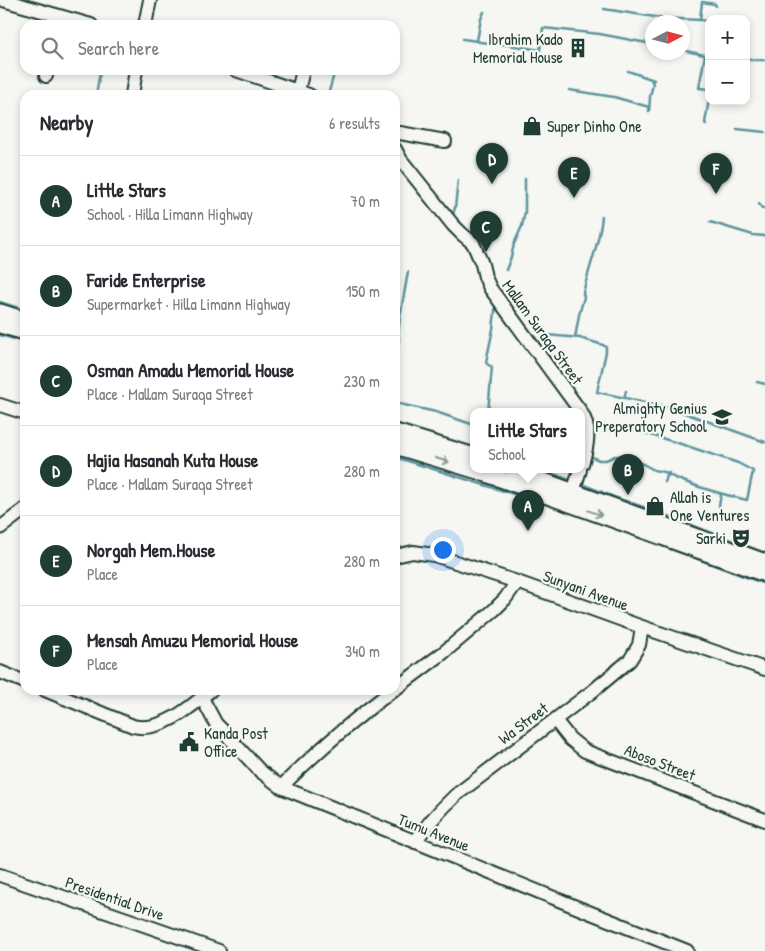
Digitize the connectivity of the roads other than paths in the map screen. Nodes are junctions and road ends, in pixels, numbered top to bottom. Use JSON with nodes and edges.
{"nodes":[{"id":1,"x":3,"y":0,"type":"edge"},
{"id":2,"x":150,"y":0,"type":"edge"},
{"id":3,"x":57,"y":20,"type":"edge"},
{"id":4,"x":146,"y":20,"type":"edge"},
{"id":5,"x":135,"y":75,"type":"edge"},
{"id":6,"x":250,"y":75,"type":"edge"},
{"id":7,"x":303,"y":75,"type":"edge"},
{"id":8,"x":133,"y":90,"type":"edge"},
{"id":9,"x":290,"y":90,"type":"edge"},
{"id":10,"x":301,"y":90,"type":"edge"},
{"id":11,"x":400,"y":133,"type":"edge"},
{"id":12,"x":445,"y":141,"type":"dead end"},
{"id":13,"x":400,"y":158,"type":"edge"},
{"id":14,"x":0,"y":312,"type":"edge"},
{"id":15,"x":20,"y":318,"type":"edge"},
{"id":16,"x":0,"y":325,"type":"edge"},
{"id":17,"x":20,"y":331,"type":"edge"},
{"id":18,"x":0,"y":404,"type":"edge"},
{"id":19,"x":577,"y":408,"type":"edge"},
{"id":20,"x":20,"y":411,"type":"edge"},
{"id":21,"x":585,"y":422,"type":"edge"},
{"id":22,"x":400,"y":434,"type":"edge"},
{"id":23,"x":400,"y":448,"type":"edge"},
{"id":24,"x":585,"y":449,"type":"edge"},
{"id":25,"x":470,"y":455,"type":"edge"},
{"id":26,"x":470,"y":469,"type":"edge"},
{"id":27,"x":484,"y":473,"type":"edge"},
{"id":28,"x":522,"y":473,"type":"edge"},
{"id":29,"x":579,"y":473,"type":"edge"},
{"id":30,"x":573,"y":492,"type":"junction"},
{"id":31,"x":20,"y":513,"type":"edge"},
{"id":32,"x":0,"y":528,"type":"edge"},
{"id":33,"x":400,"y":555,"type":"edge"},
{"id":34,"x":765,"y":562,"type":"edge"},
{"id":35,"x":765,"y":574,"type":"edge"},
{"id":36,"x":516,"y":582,"type":"junction"},
{"id":37,"x":642,"y":627,"type":"junction"},
{"id":38,"x":765,"y":669,"type":"edge"},
{"id":39,"x":0,"y":672,"type":"edge"},
{"id":40,"x":20,"y":679,"type":"edge"},
{"id":41,"x":400,"y":685,"type":"edge"},
{"id":42,"x":57,"y":695,"type":"edge"},
{"id":43,"x":205,"y":695,"type":"edge"},
{"id":44,"x":206,"y":695,"type":"edge"},
{"id":45,"x":386,"y":695,"type":"edge"},
{"id":46,"x":555,"y":720,"type":"junction"},
{"id":47,"x":281,"y":787,"type":"junction"},
{"id":48,"x":765,"y":820,"type":"edge"},
{"id":49,"x":415,"y":842,"type":"junction"},
{"id":50,"x":0,"y":875,"type":"edge"},
{"id":51,"x":219,"y":951,"type":"edge"},
{"id":52,"x":686,"y":951,"type":"edge"}],
"edges":[{"from":1,"to":3,"type":"street"},
{"from":2,"to":4,"type":"street"},
{"from":5,"to":8,"type":"street"},
{"from":6,"to":9,"type":"street"},
{"from":7,"to":10,"type":"street"},
{"from":11,"to":12,"type":"street"},
{"from":13,"to":19,"type":"street","name":"Mallam Suraqa Street"},
{"from":14,"to":15,"type":"main road"},
{"from":16,"to":17,"type":"main road"},
{"from":18,"to":20,"type":"street"},
{"from":21,"to":24,"type":"street","name":"Mallam Suraqa Street"},
{"from":22,"to":25,"type":"main road"},
{"from":23,"to":26,"type":"main road","one_way":true},
{"from":27,"to":35,"type":"main road","one_way":true},
{"from":28,"to":30,"type":"main road"},
{"from":29,"to":30,"type":"street"},
{"from":30,"to":34,"type":"main road"},
{"from":31,"to":32,"type":"street"},
{"from":33,"to":36,"type":"street","name":"Sunyani Avenue"},
{"from":36,"to":37,"type":"street","name":"Sunyani Avenue"},
{"from":36,"to":41,"type":"street"},
{"from":37,"to":38,"type":"street","name":"Sunyani Avenue"},
{"from":37,"to":46,"type":"street","name":"Wa Street"},
{"from":39,"to":40,"type":"street"},
{"from":42,"to":43,"type":"street"},
{"from":44,"to":47,"type":"street","name":"Tumu Avenue"},
{"from":45,"to":47,"type":"street"},
{"from":46,"to":48,"type":"street","name":"Aboso Street"},
{"from":46,"to":49,"type":"street","name":"Wa Street"},
{"from":47,"to":49,"type":"street","name":"Tumu Avenue"},
{"from":49,"to":52,"type":"street","name":"Tumu Avenue"},
{"from":50,"to":51,"type":"street","name":"Presidential Drive"}]}
